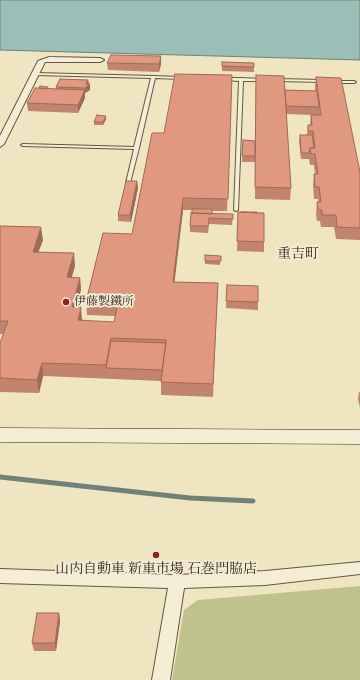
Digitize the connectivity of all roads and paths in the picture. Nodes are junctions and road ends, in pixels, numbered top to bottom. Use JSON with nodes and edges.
{"nodes":[{"id":1,"x":100,"y":60,"type":"dead end"},
{"id":2,"x":36,"y":74,"type":"junction"},
{"id":3,"x":153,"y":77,"type":"junction"},
{"id":4,"x":183,"y":78,"type":"edge"},
{"id":5,"x":219,"y":79,"type":"edge"},
{"id":6,"x":241,"y":79,"type":"junction"},
{"id":7,"x":354,"y":82,"type":"dead end"},
{"id":8,"x":0,"y":144,"type":"edge"},
{"id":9,"x":23,"y":145,"type":"dead end"},
{"id":10,"x":136,"y":148,"type":"junction"},
{"id":11,"x":128,"y":183,"type":"edge"},
{"id":12,"x":236,"y":210,"type":"dead end"},
{"id":13,"x":0,"y":435,"type":"edge"},
{"id":14,"x":360,"y":437,"type":"edge"},
{"id":15,"x":360,"y":568,"type":"edge"},
{"id":16,"x":0,"y":576,"type":"edge"},
{"id":17,"x":177,"y":582,"type":"junction"},
{"id":18,"x":161,"y":680,"type":"edge"}],
"edges":[{"from":1,"to":2,"type":"street"},
{"from":2,"to":3,"type":"lane"},
{"from":2,"to":8,"type":"street"},
{"from":3,"to":4,"type":"lane"},
{"from":3,"to":10,"type":"lane"},
{"from":5,"to":6,"type":"lane"},
{"from":6,"to":7,"type":"lane"},
{"from":6,"to":12,"type":"lane"},
{"from":9,"to":10,"type":"lane"},
{"from":10,"to":11,"type":"lane"},
{"from":13,"to":14,"type":"street"},
{"from":15,"to":17,"type":"street"},
{"from":16,"to":17,"type":"street"},
{"from":17,"to":18,"type":"street"}]}
